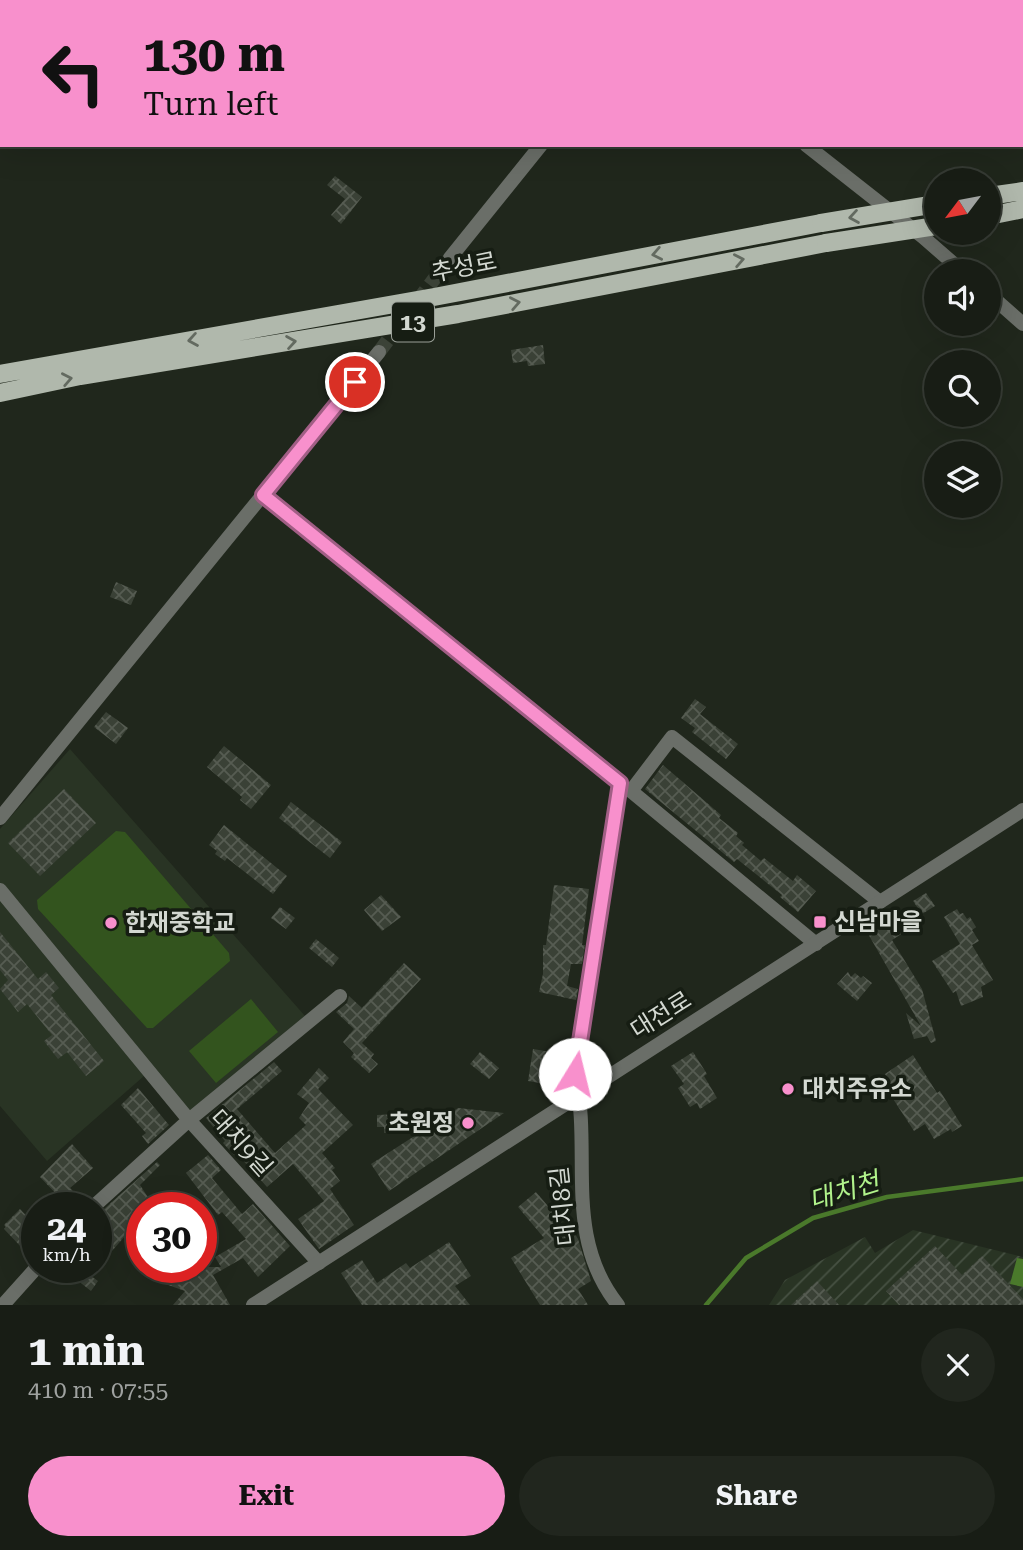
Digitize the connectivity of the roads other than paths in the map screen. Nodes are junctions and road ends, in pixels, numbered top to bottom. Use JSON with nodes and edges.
{"nodes":[{"id":1,"x":539,"y":147,"type":"edge"},
{"id":2,"x":809,"y":147,"type":"edge"},
{"id":3,"x":1023,"y":191,"type":"edge"},
{"id":4,"x":1001,"y":194,"type":"edge"},
{"id":5,"x":924,"y":206,"type":"edge"},
{"id":6,"x":1023,"y":209,"type":"edge"},
{"id":7,"x":1001,"y":214,"type":"edge"},
{"id":8,"x":924,"y":228,"type":"edge"},
{"id":9,"x":450,"y":258,"type":"tunnel mouth"},
{"id":10,"x":948,"y":259,"type":"edge"},
{"id":11,"x":1001,"y":305,"type":"edge"},
{"id":12,"x":1023,"y":324,"type":"edge"},
{"id":13,"x":379,"y":352,"type":"tunnel mouth"},
{"id":14,"x":0,"y":374,"type":"edge"},
{"id":15,"x":0,"y":393,"type":"edge"},
{"id":16,"x":263,"y":495,"type":"junction"},
{"id":17,"x":625,"y":787,"type":"junction"},
{"id":18,"x":1023,"y":810,"type":"edge"},
{"id":19,"x":0,"y":818,"type":"edge"},
{"id":20,"x":0,"y":890,"type":"edge"},
{"id":21,"x":880,"y":902,"type":"junction"},
{"id":22,"x":816,"y":944,"type":"junction"},
{"id":23,"x":340,"y":996,"type":"dead end"},
{"id":24,"x":580,"y":1094,"type":"junction"},
{"id":25,"x":189,"y":1120,"type":"junction"},
{"id":26,"x":110,"y":1192,"type":"edge"},
{"id":27,"x":318,"y":1263,"type":"junction"},
{"id":28,"x":22,"y":1283,"type":"edge"},
{"id":29,"x":2,"y":1305,"type":"edge"},
{"id":30,"x":253,"y":1305,"type":"edge"},
{"id":31,"x":618,"y":1305,"type":"edge"}],
"edges":[{"from":1,"to":9,"type":"street"},
{"from":2,"to":10,"type":"street"},
{"from":3,"to":4,"type":"main road"},
{"from":5,"to":14,"type":"main road","name":"추성로","number":"13","one_way":true,"bridge":true},
{"from":6,"to":7,"type":"main road"},
{"from":15,"to":8,"type":"main road","name":"추성로","number":"13","one_way":true,"bridge":true},
{"from":11,"to":12,"type":"street"},
{"from":13,"to":16,"type":"street"},
{"from":16,"to":17,"type":"street"},
{"from":16,"to":19,"type":"street"},
{"from":17,"to":21,"type":"street"},
{"from":17,"to":22,"type":"street"},
{"from":17,"to":24,"type":"street","name":"대치8길"},
{"from":18,"to":21,"type":"street","name":"대전로"},
{"from":20,"to":25,"type":"street"},
{"from":21,"to":22,"type":"street","name":"대전로"},
{"from":22,"to":24,"type":"street","name":"대전로"},
{"from":23,"to":25,"type":"street"},
{"from":24,"to":27,"type":"street","name":"대전로"},
{"from":24,"to":31,"type":"street","name":"대치8길"},
{"from":25,"to":26,"type":"street","name":"대치9길"},
{"from":25,"to":27,"type":"street","name":"대치9길"},
{"from":27,"to":30,"type":"street","name":"대전로"},
{"from":28,"to":29,"type":"street"}]}
